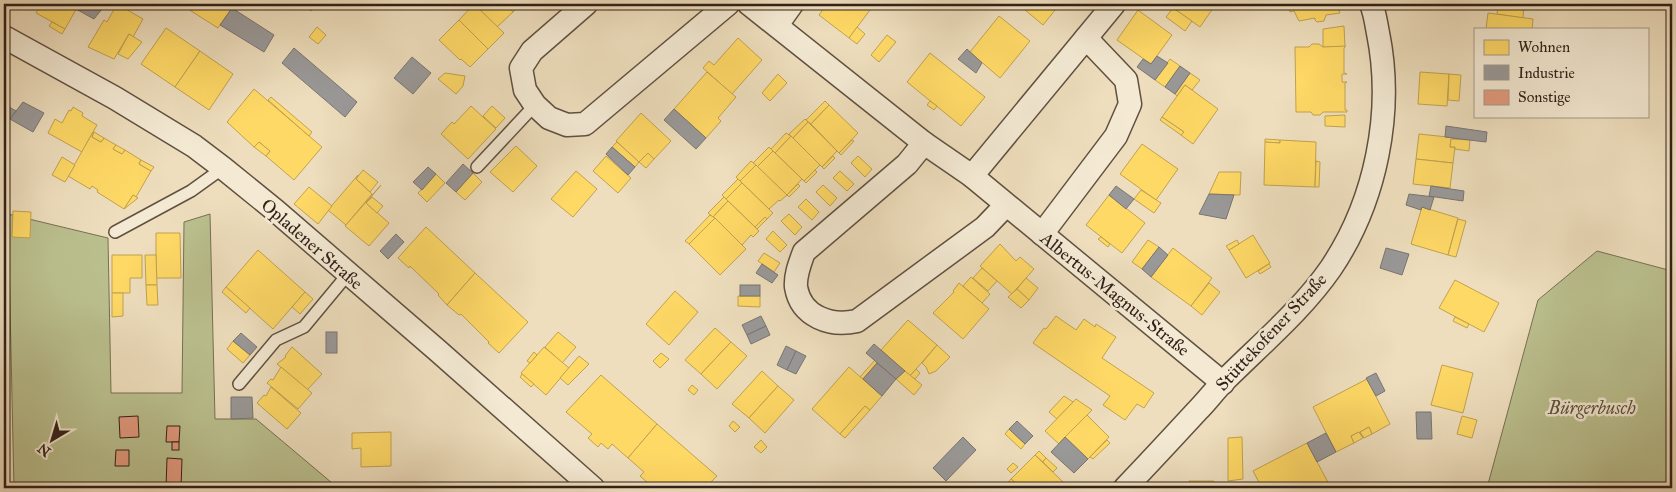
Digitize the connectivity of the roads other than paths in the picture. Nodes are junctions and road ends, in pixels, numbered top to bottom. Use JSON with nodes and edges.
{"nodes":[{"id":1,"x":586,"y":4,"type":"edge"},
{"id":2,"x":728,"y":4,"type":"edge"},
{"id":3,"x":748,"y":4,"type":"edge"},
{"id":4,"x":792,"y":4,"type":"edge"},
{"id":5,"x":1114,"y":4,"type":"edge"},
{"id":6,"x":1371,"y":4,"type":"edge"},
{"id":7,"x":776,"y":25,"type":"junction"},
{"id":8,"x":4,"y":37,"type":"edge"},
{"id":9,"x":1086,"y":38,"type":"junction"},
{"id":10,"x":535,"y":105,"type":"junction"},
{"id":11,"x":924,"y":143,"type":"junction"},
{"id":12,"x":476,"y":167,"type":"dead end"},
{"id":13,"x":223,"y":168,"type":"junction"},
{"id":14,"x":972,"y":176,"type":"junction"},
{"id":15,"x":1006,"y":205,"type":"junction"},
{"id":16,"x":115,"y":232,"type":"dead end"},
{"id":17,"x":1042,"y":234,"type":"junction"},
{"id":18,"x":348,"y":274,"type":"junction"},
{"id":19,"x":1223,"y":382,"type":"junction"},
{"id":20,"x":238,"y":384,"type":"dead end"},
{"id":21,"x":593,"y":488,"type":"edge"},
{"id":22,"x":1125,"y":488,"type":"edge"}],
"edges":[{"from":1,"to":10,"type":"street"},
{"from":2,"to":10,"type":"street"},
{"from":3,"to":7,"type":"street","name":"Albertus-Magnus-Straße"},
{"from":4,"to":7,"type":"street"},
{"from":5,"to":9,"type":"street"},
{"from":6,"to":19,"type":"street","name":"Stüttekofener Straße"},
{"from":7,"to":11,"type":"street","name":"Albertus-Magnus-Straße"},
{"from":8,"to":13,"type":"street","name":"Opladener Straße"},
{"from":9,"to":14,"type":"street"},
{"from":9,"to":17,"type":"street"},
{"from":10,"to":12,"type":"lane"},
{"from":11,"to":14,"type":"street","name":"Albertus-Magnus-Straße"},
{"from":11,"to":15,"type":"street"},
{"from":13,"to":16,"type":"lane"},
{"from":13,"to":18,"type":"street","name":"Opladener Straße"},
{"from":14,"to":15,"type":"street","name":"Albertus-Magnus-Straße"},
{"from":15,"to":17,"type":"street","name":"Albertus-Magnus-Straße"},
{"from":17,"to":19,"type":"street","name":"Albertus-Magnus-Straße"},
{"from":18,"to":20,"type":"lane"},
{"from":18,"to":21,"type":"street","name":"Opladener Straße"},
{"from":19,"to":22,"type":"street","name":"Stüttekofener Straße"}]}
